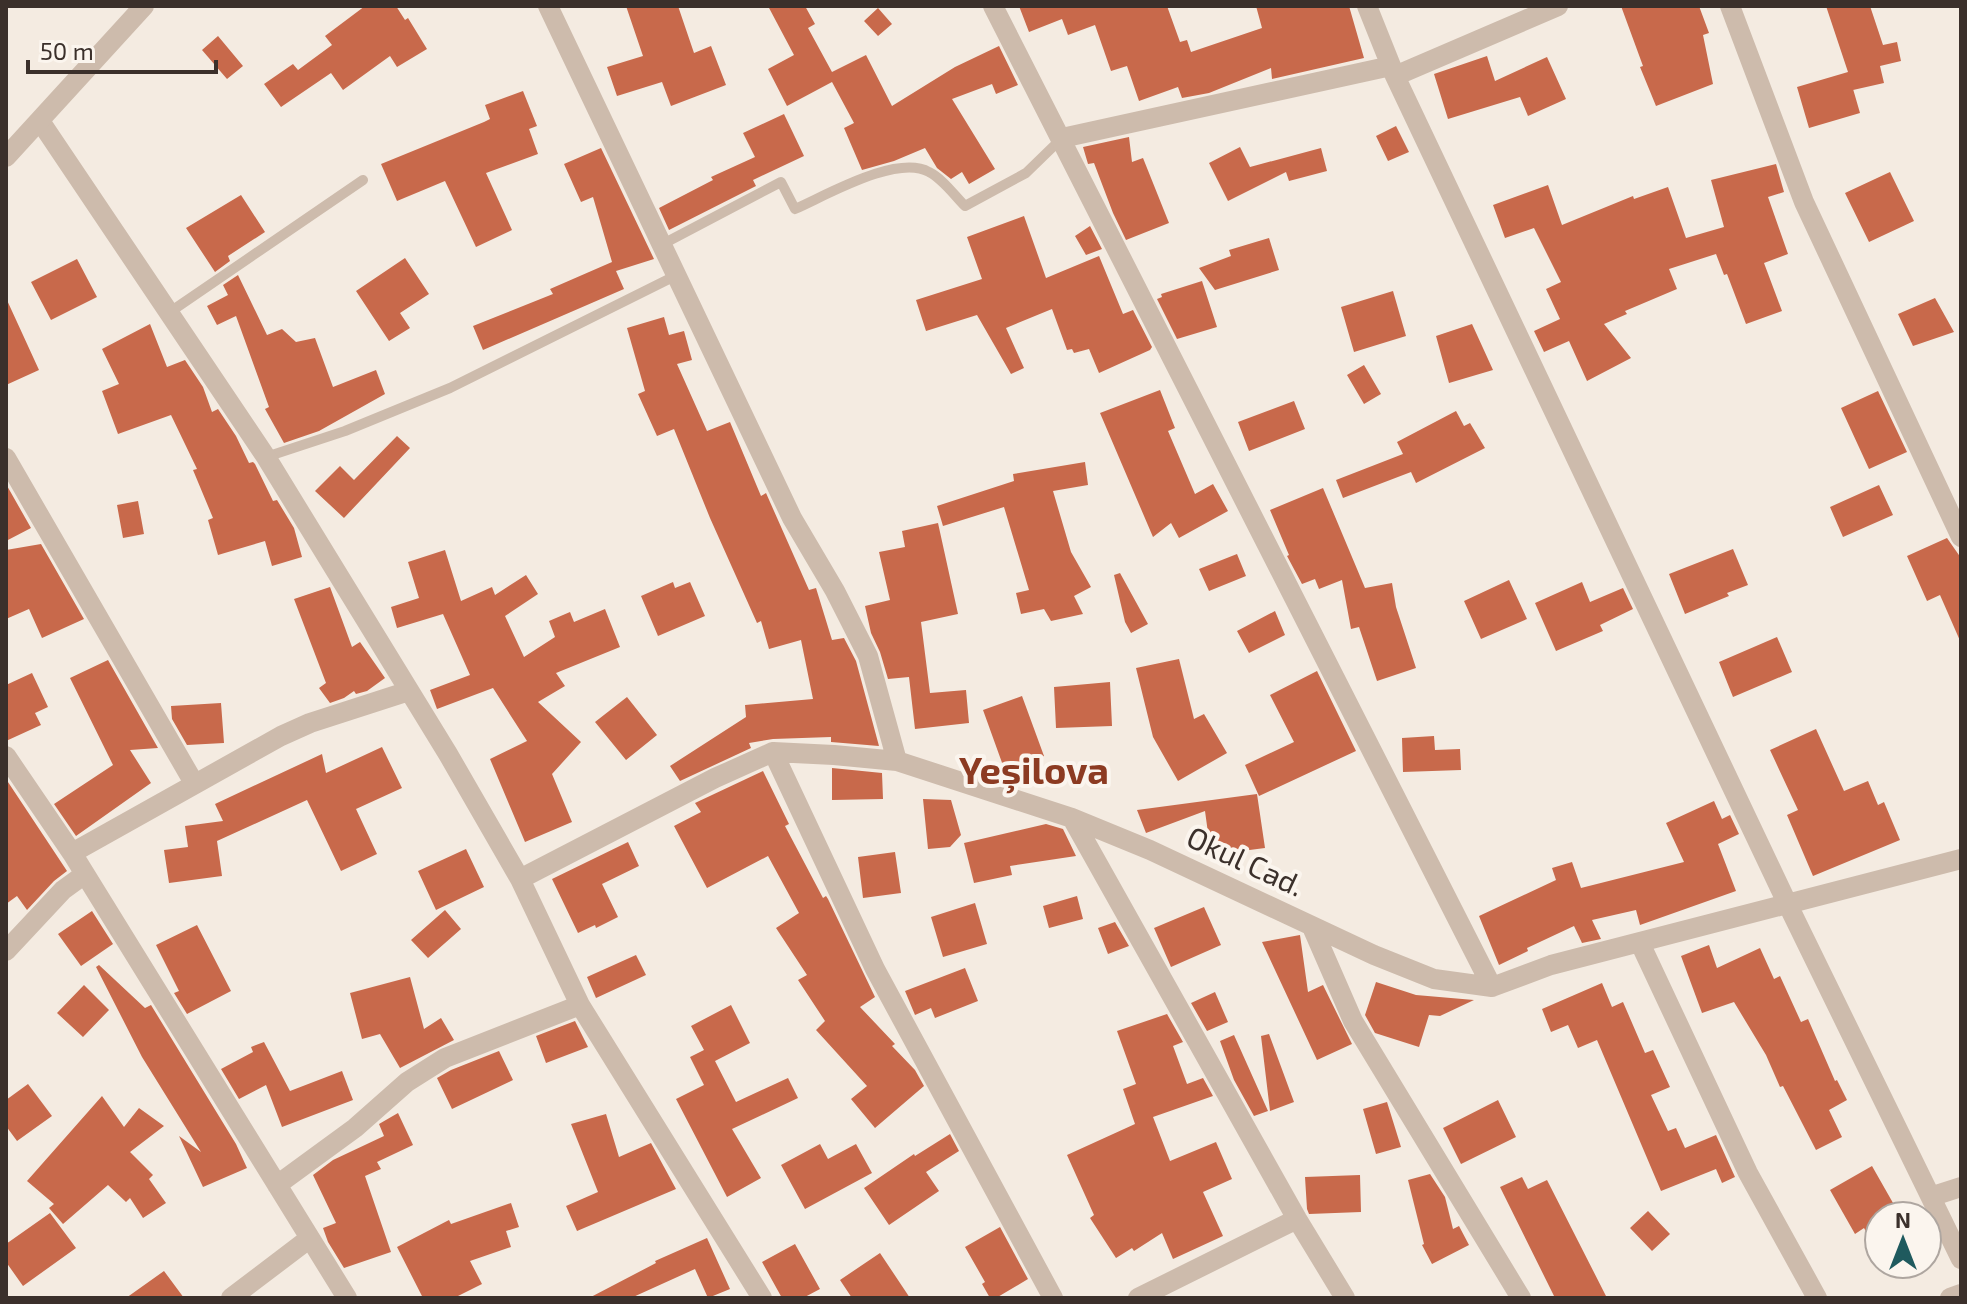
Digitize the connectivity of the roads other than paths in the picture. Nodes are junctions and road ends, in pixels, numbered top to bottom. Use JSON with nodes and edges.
{"nodes":[{"id":1,"x":144,"y":6,"type":"edge"},
{"id":2,"x":548,"y":6,"type":"edge"},
{"id":3,"x":993,"y":6,"type":"edge"},
{"id":4,"x":1367,"y":6,"type":"edge"},
{"id":5,"x":1558,"y":6,"type":"edge"},
{"id":6,"x":1730,"y":6,"type":"edge"},
{"id":7,"x":1393,"y":71,"type":"junction"},
{"id":8,"x":40,"y":121,"type":"junction"},
{"id":9,"x":1062,"y":138,"type":"junction"},
{"id":10,"x":6,"y":157,"type":"edge"},
{"id":11,"x":363,"y":180,"type":"dead end"},
{"id":12,"x":661,"y":245,"type":"junction"},
{"id":13,"x":675,"y":276,"type":"junction"},
{"id":14,"x":170,"y":312,"type":"junction"},
{"id":15,"x":266,"y":457,"type":"junction"},
{"id":16,"x":6,"y":458,"type":"edge"},
{"id":17,"x":1961,"y":537,"type":"edge"},
{"id":18,"x":409,"y":691,"type":"junction"},
{"id":19,"x":773,"y":752,"type":"junction"},
{"id":20,"x":6,"y":756,"type":"edge"},
{"id":21,"x":897,"y":761,"type":"junction"},
{"id":22,"x":194,"y":783,"type":"junction"},
{"id":23,"x":1072,"y":818,"type":"junction"},
{"id":24,"x":72,"y":853,"type":"junction"},
{"id":25,"x":1961,"y":859,"type":"edge"},
{"id":26,"x":85,"y":874,"type":"junction"},
{"id":27,"x":520,"y":879,"type":"junction"},
{"id":28,"x":1788,"y":905,"type":"junction"},
{"id":29,"x":1312,"y":927,"type":"junction"},
{"id":30,"x":1640,"y":943,"type":"junction"},
{"id":31,"x":6,"y":951,"type":"edge"},
{"id":32,"x":1492,"y":987,"type":"junction"},
{"id":33,"x":580,"y":1005,"type":"junction"},
{"id":34,"x":277,"y":1185,"type":"junction"},
{"id":35,"x":1961,"y":1187,"type":"edge"},
{"id":36,"x":1933,"y":1196,"type":"junction"},
{"id":37,"x":1297,"y":1219,"type":"junction"},
{"id":38,"x":310,"y":1238,"type":"junction"},
{"id":39,"x":1961,"y":1259,"type":"edge"},
{"id":40,"x":1961,"y":1294,"type":"edge"},
{"id":41,"x":231,"y":1298,"type":"edge"},
{"id":42,"x":347,"y":1298,"type":"edge"},
{"id":43,"x":762,"y":1298,"type":"edge"},
{"id":44,"x":1053,"y":1298,"type":"edge"},
{"id":45,"x":1138,"y":1298,"type":"edge"},
{"id":46,"x":1345,"y":1298,"type":"edge"},
{"id":47,"x":1521,"y":1298,"type":"edge"},
{"id":48,"x":1817,"y":1298,"type":"edge"},
{"id":49,"x":1950,"y":1298,"type":"edge"}],
"edges":[{"from":1,"to":8,"type":"street"},
{"from":2,"to":12,"type":"street"},
{"from":3,"to":9,"type":"street"},
{"from":4,"to":7,"type":"street"},
{"from":5,"to":7,"type":"street"},
{"from":6,"to":17,"type":"street"},
{"from":7,"to":9,"type":"street"},
{"from":7,"to":28,"type":"street"},
{"from":8,"to":10,"type":"street"},
{"from":8,"to":14,"type":"street"},
{"from":9,"to":12,"type":"lane"},
{"from":9,"to":32,"type":"street"},
{"from":11,"to":14,"type":"lane"},
{"from":12,"to":13,"type":"street"},
{"from":13,"to":15,"type":"lane"},
{"from":13,"to":21,"type":"street"},
{"from":14,"to":15,"type":"street"},
{"from":15,"to":18,"type":"street"},
{"from":16,"to":22,"type":"street"},
{"from":18,"to":22,"type":"street"},
{"from":18,"to":27,"type":"street"},
{"from":19,"to":21,"type":"street","name":"Okul Cad."},
{"from":19,"to":27,"type":"street","name":"Okul Cad."},
{"from":19,"to":44,"type":"street"},
{"from":20,"to":24,"type":"street"},
{"from":21,"to":23,"type":"street","name":"Okul Cad."},
{"from":22,"to":24,"type":"street"},
{"from":23,"to":29,"type":"street","name":"Okul Cad."},
{"from":23,"to":37,"type":"street"},
{"from":24,"to":26,"type":"street"},
{"from":25,"to":28,"type":"street","name":"Okul Cad."},
{"from":26,"to":31,"type":"street"},
{"from":26,"to":34,"type":"street"},
{"from":27,"to":33,"type":"street"},
{"from":28,"to":30,"type":"street","name":"Okul Cad."},
{"from":28,"to":36,"type":"street"},
{"from":29,"to":32,"type":"street","name":"Okul Cad."},
{"from":29,"to":47,"type":"street"},
{"from":30,"to":32,"type":"street","name":"Okul Cad."},
{"from":30,"to":48,"type":"street"},
{"from":33,"to":34,"type":"street"},
{"from":33,"to":43,"type":"street"},
{"from":34,"to":38,"type":"street"},
{"from":35,"to":36,"type":"street"},
{"from":36,"to":39,"type":"street"},
{"from":37,"to":45,"type":"street"},
{"from":37,"to":46,"type":"street"},
{"from":38,"to":41,"type":"street"},
{"from":38,"to":42,"type":"street"},
{"from":40,"to":49,"type":"street"}]}
